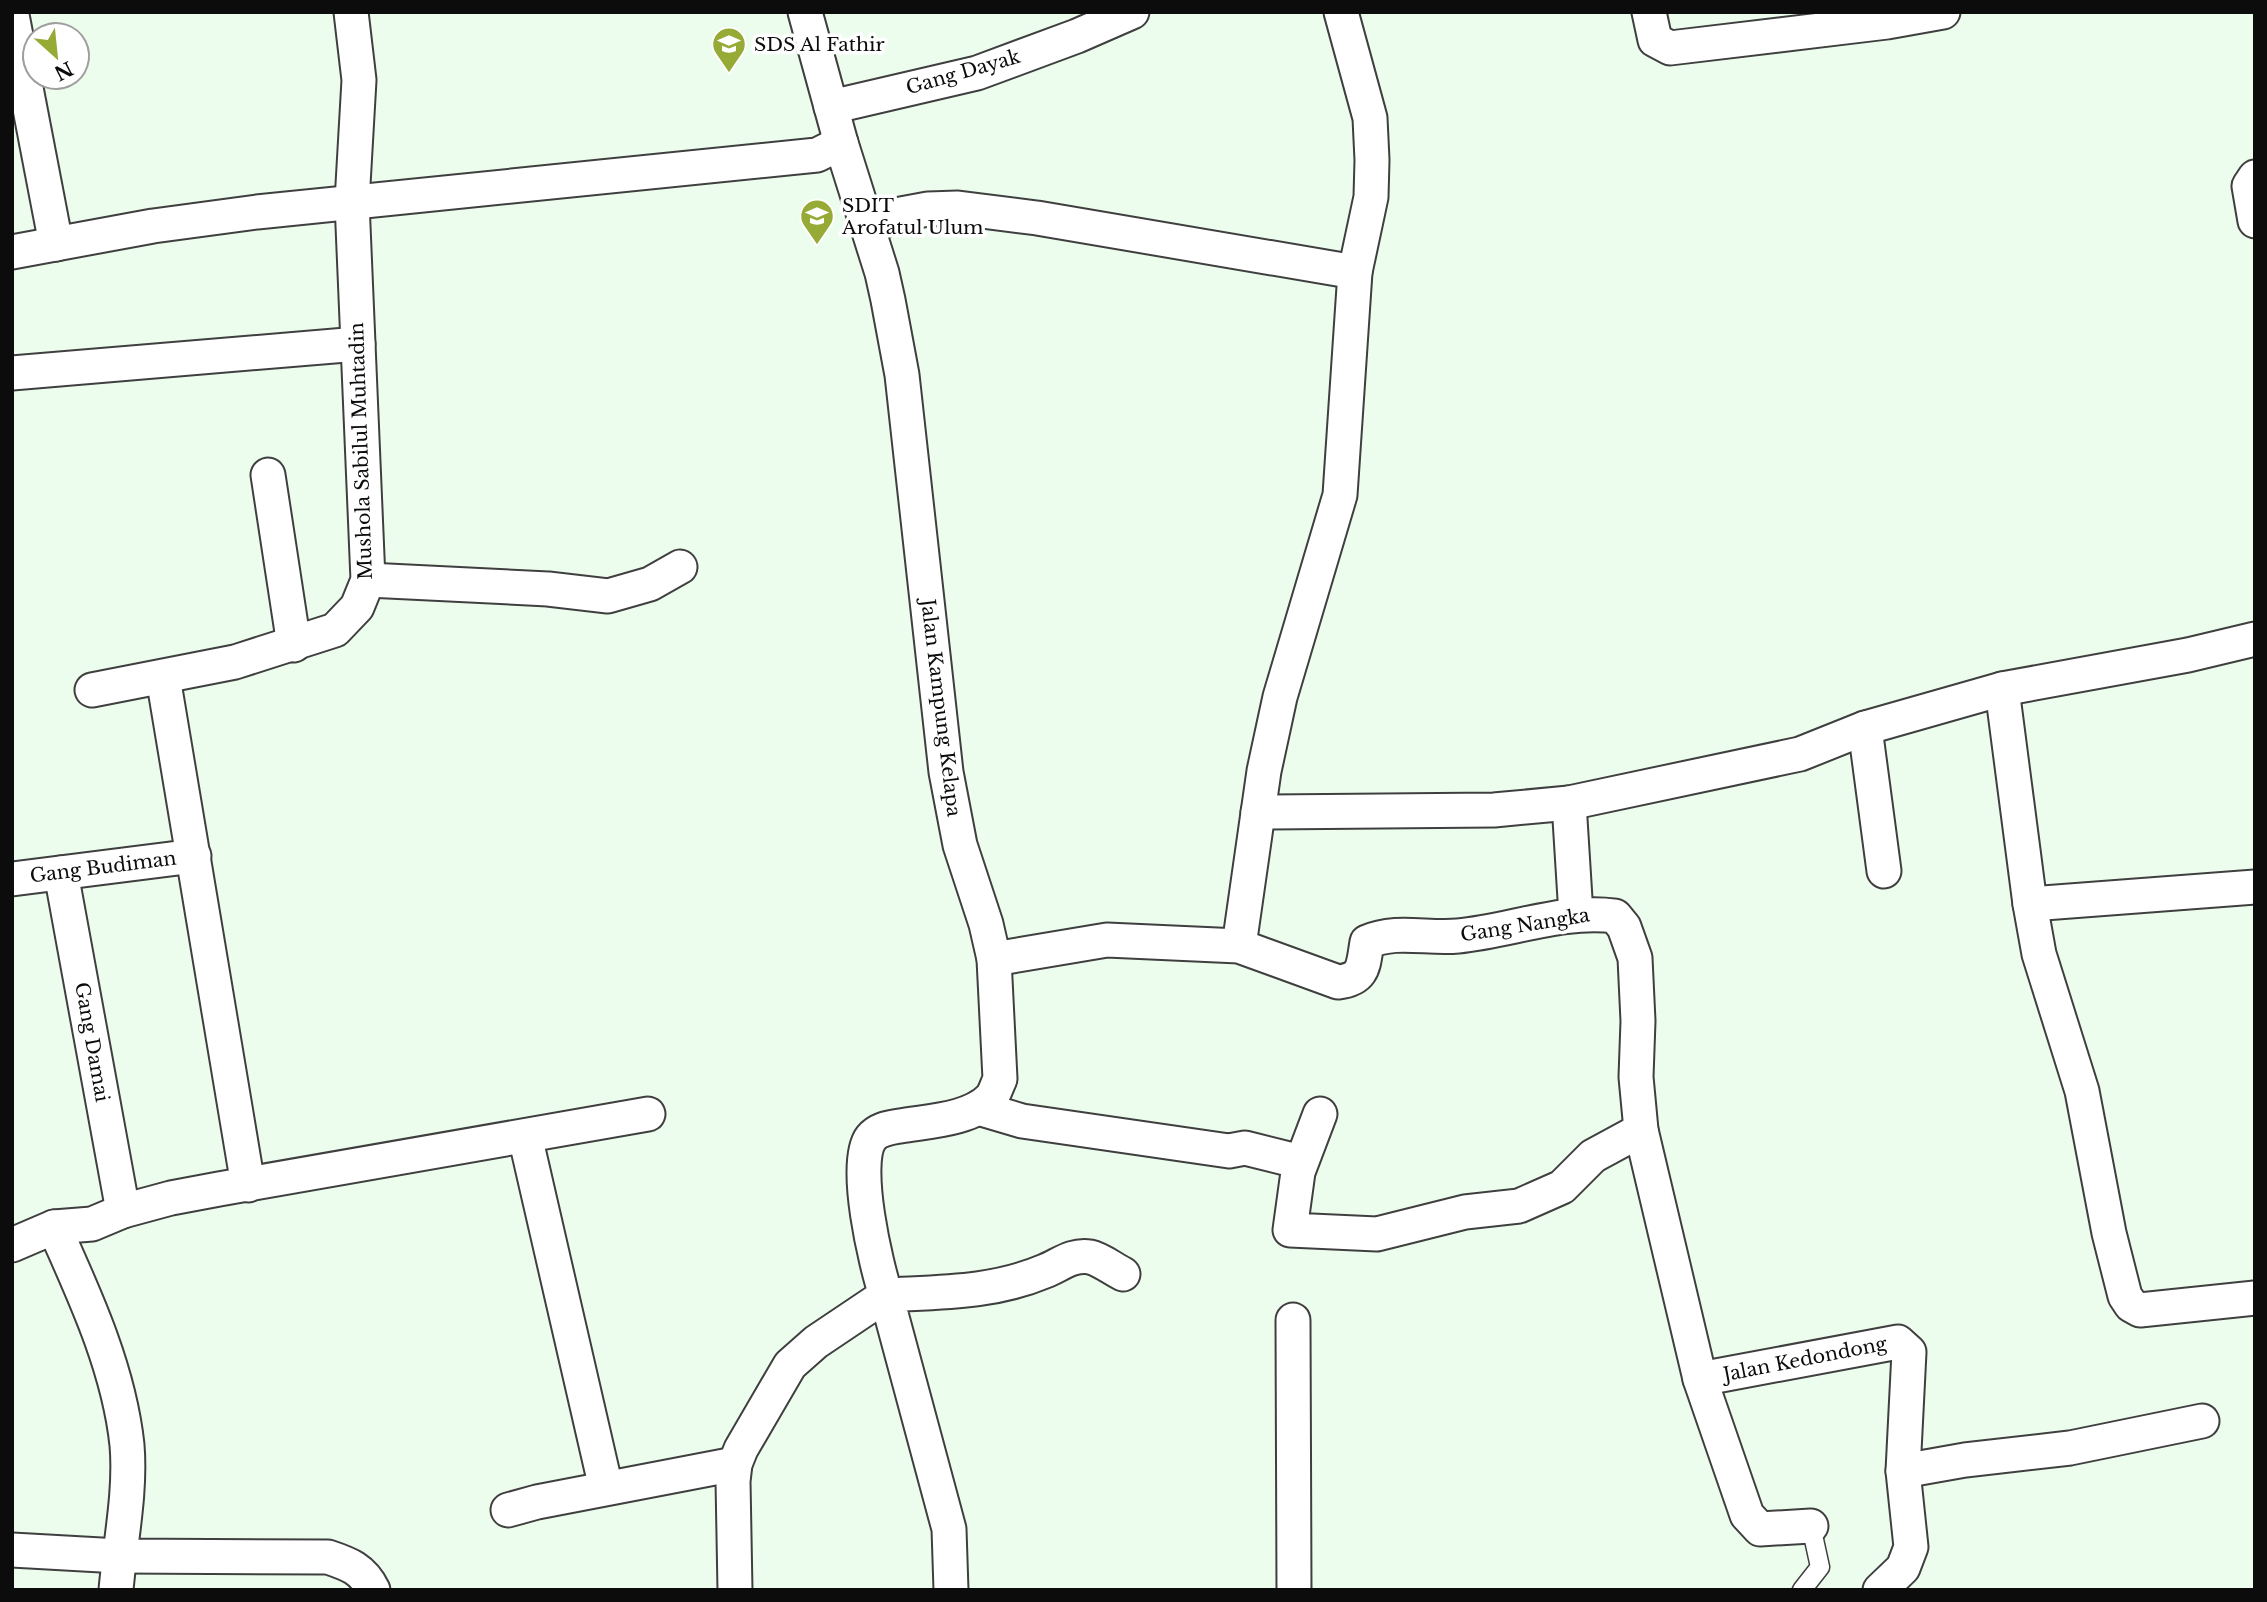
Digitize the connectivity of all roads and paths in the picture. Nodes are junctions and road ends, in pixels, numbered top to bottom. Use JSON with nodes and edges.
{"nodes":[{"id":1,"x":351,"y":12,"type":"edge"},
{"id":2,"x":805,"y":12,"type":"edge"},
{"id":3,"x":1132,"y":12,"type":"edge"},
{"id":4,"x":1341,"y":12,"type":"edge"},
{"id":5,"x":1650,"y":12,"type":"edge"},
{"id":6,"x":1943,"y":12,"type":"edge"},
{"id":7,"x":12,"y":15,"type":"edge"},
{"id":8,"x":1886,"y":17,"type":"edge"},
{"id":9,"x":831,"y":107,"type":"junction"},
{"id":10,"x":841,"y":143,"type":"junction"},
{"id":11,"x":2255,"y":177,"type":"edge"},
{"id":12,"x":352,"y":202,"type":"junction"},
{"id":13,"x":2255,"y":221,"type":"edge"},
{"id":14,"x":868,"y":226,"type":"junction"},
{"id":15,"x":56,"y":244,"type":"junction"},
{"id":16,"x":12,"y":252,"type":"edge"},
{"id":17,"x":1355,"y":272,"type":"junction"},
{"id":18,"x":358,"y":344,"type":"junction"},
{"id":19,"x":12,"y":373,"type":"edge"},
{"id":20,"x":268,"y":475,"type":"dead end"},
{"id":21,"x":680,"y":567,"type":"dead end"},
{"id":22,"x":368,"y":580,"type":"junction"},
{"id":23,"x":2255,"y":639,"type":"edge"},
{"id":24,"x":294,"y":645,"type":"junction"},
{"id":25,"x":163,"y":677,"type":"junction"},
{"id":26,"x":2002,"y":689,"type":"junction"},
{"id":27,"x":92,"y":690,"type":"dead end"},
{"id":28,"x":1865,"y":729,"type":"junction"},
{"id":29,"x":1569,"y":803,"type":"junction"},
{"id":30,"x":1258,"y":812,"type":"junction"},
{"id":31,"x":194,"y":856,"type":"junction"},
{"id":32,"x":1884,"y":871,"type":"dead end"},
{"id":33,"x":61,"y":873,"type":"junction"},
{"id":34,"x":12,"y":879,"type":"edge"},
{"id":35,"x":2255,"y":887,"type":"edge"},
{"id":36,"x":2030,"y":904,"type":"junction"},
{"id":37,"x":1576,"y":915,"type":"junction"},
{"id":38,"x":1239,"y":946,"type":"junction"},
{"id":39,"x":993,"y":959,"type":"junction"},
{"id":40,"x":978,"y":1108,"type":"junction"},
{"id":41,"x":648,"y":1114,"type":"dead end"},
{"id":42,"x":1321,"y":1114,"type":"dead end"},
{"id":43,"x":1641,"y":1130,"type":"junction"},
{"id":44,"x":526,"y":1136,"type":"junction"},
{"id":45,"x":1301,"y":1162,"type":"junction"},
{"id":46,"x":248,"y":1185,"type":"junction"},
{"id":47,"x":123,"y":1211,"type":"junction"},
{"id":48,"x":54,"y":1227,"type":"junction"},
{"id":49,"x":12,"y":1245,"type":"edge"},
{"id":50,"x":1123,"y":1275,"type":"dead end"},
{"id":51,"x":886,"y":1295,"type":"junction"},
{"id":52,"x":2255,"y":1298,"type":"edge"},
{"id":53,"x":1293,"y":1320,"type":"dead end"},
{"id":54,"x":1700,"y":1379,"type":"junction"},
{"id":55,"x":2202,"y":1421,"type":"dead end"},
{"id":56,"x":735,"y":1464,"type":"junction"},
{"id":57,"x":1903,"y":1471,"type":"junction"},
{"id":58,"x":606,"y":1488,"type":"junction"},
{"id":59,"x":508,"y":1510,"type":"dead end"},
{"id":60,"x":1811,"y":1526,"type":"joint"},
{"id":61,"x":12,"y":1550,"type":"edge"},
{"id":62,"x":119,"y":1556,"type":"junction"},
{"id":63,"x":116,"y":1590,"type":"edge"},
{"id":64,"x":373,"y":1590,"type":"edge"},
{"id":65,"x":735,"y":1590,"type":"edge"},
{"id":66,"x":951,"y":1590,"type":"edge"},
{"id":67,"x":1294,"y":1590,"type":"edge"},
{"id":68,"x":1802,"y":1590,"type":"edge"},
{"id":69,"x":1880,"y":1590,"type":"edge"}],
"edges":[{"from":1,"to":12,"type":"street","name":"Mushola Sabilul Muhtadin"},
{"from":2,"to":9,"type":"street","name":"Jalan Kampung Kelapa"},
{"from":3,"to":9,"type":"street","name":"Gang Dayak"},
{"from":4,"to":17,"type":"street"},
{"from":5,"to":8,"type":"street"},
{"from":6,"to":8,"type":"street"},
{"from":7,"to":15,"type":"street"},
{"from":9,"to":10,"type":"street","name":"Jalan Kampung Kelapa"},
{"from":10,"to":12,"type":"street"},
{"from":10,"to":14,"type":"street","name":"Jalan Kampung Kelapa"},
{"from":11,"to":13,"type":"street"},
{"from":12,"to":15,"type":"street"},
{"from":12,"to":18,"type":"street","name":"Mushola Sabilul Muhtadin"},
{"from":14,"to":17,"type":"street"},
{"from":14,"to":39,"type":"street","name":"Jalan Kampung Kelapa"},
{"from":15,"to":16,"type":"street"},
{"from":17,"to":30,"type":"street"},
{"from":18,"to":19,"type":"street"},
{"from":18,"to":22,"type":"street","name":"Mushola Sabilul Muhtadin"},
{"from":20,"to":24,"type":"street"},
{"from":21,"to":22,"type":"street"},
{"from":22,"to":24,"type":"street","name":"Mushola Sabilul Muhtadin"},
{"from":23,"to":26,"type":"street"},
{"from":24,"to":25,"type":"street","name":"Mushola Sabilul Muhtadin"},
{"from":25,"to":27,"type":"street","name":"Mushola Sabilul Muhtadin"},
{"from":25,"to":31,"type":"street"},
{"from":26,"to":28,"type":"street"},
{"from":26,"to":36,"type":"street"},
{"from":28,"to":29,"type":"street"},
{"from":28,"to":32,"type":"street"},
{"from":29,"to":30,"type":"street"},
{"from":29,"to":37,"type":"street"},
{"from":30,"to":38,"type":"street"},
{"from":31,"to":33,"type":"street","name":"Gang Budiman"},
{"from":31,"to":46,"type":"street"},
{"from":33,"to":34,"type":"street","name":"Gang Budiman"},
{"from":33,"to":47,"type":"street","name":"Gang Damai"},
{"from":35,"to":36,"type":"street"},
{"from":36,"to":52,"type":"street"},
{"from":37,"to":38,"type":"street","name":"Gang Nangka"},
{"from":37,"to":43,"type":"street","name":"Gang Nangka"},
{"from":38,"to":39,"type":"street","name":"Gang Nangka"},
{"from":39,"to":40,"type":"street","name":"Jalan Kampung Kelapa"},
{"from":40,"to":45,"type":"street"},
{"from":40,"to":51,"type":"street"},
{"from":41,"to":44,"type":"street"},
{"from":42,"to":45,"type":"street"},
{"from":43,"to":45,"type":"street"},
{"from":43,"to":54,"type":"street","name":"Gang Nangka"},
{"from":44,"to":46,"type":"street"},
{"from":44,"to":58,"type":"street"},
{"from":46,"to":47,"type":"street"},
{"from":47,"to":48,"type":"street"},
{"from":48,"to":49,"type":"street"},
{"from":48,"to":62,"type":"street"},
{"from":50,"to":51,"type":"street"},
{"from":51,"to":56,"type":"street"},
{"from":51,"to":66,"type":"street"},
{"from":53,"to":67,"type":"street"},
{"from":54,"to":57,"type":"street","name":"Jalan Kedondong"},
{"from":54,"to":60,"type":"street","name":"Gang Nangka"},
{"from":55,"to":57,"type":"street"},
{"from":56,"to":58,"type":"street"},
{"from":56,"to":65,"type":"street"},
{"from":57,"to":69,"type":"street","name":"Jalan Kedondong"},
{"from":58,"to":59,"type":"street"},
{"from":60,"to":68,"type":"lane"},
{"from":61,"to":62,"type":"street"},
{"from":62,"to":63,"type":"street"},
{"from":62,"to":64,"type":"street"}]}
